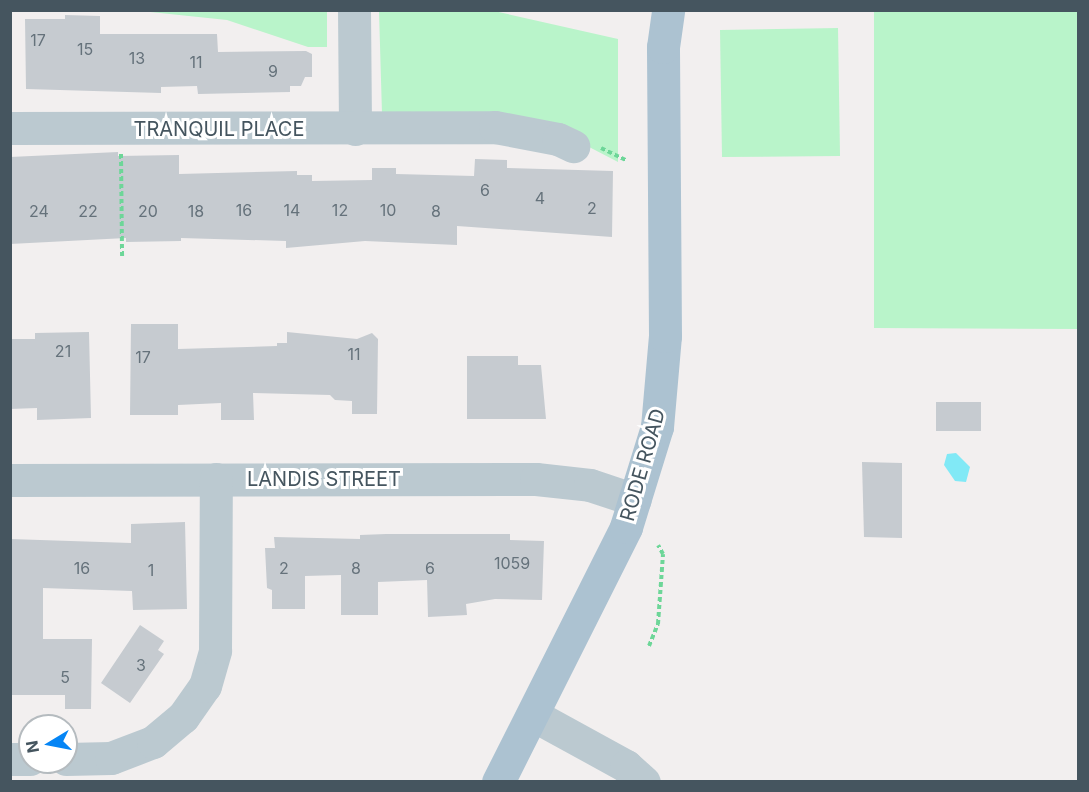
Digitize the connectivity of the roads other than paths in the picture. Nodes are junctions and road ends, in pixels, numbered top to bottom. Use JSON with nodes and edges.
{"nodes":[{"id":1,"x":354,"y":10,"type":"edge"},
{"id":2,"x":653,"y":10,"type":"edge"},
{"id":3,"x":668,"y":10,"type":"edge"},
{"id":4,"x":663,"y":47,"type":"junction"},
{"id":5,"x":10,"y":128,"type":"edge"},
{"id":6,"x":355,"y":129,"type":"junction"},
{"id":7,"x":573,"y":146,"type":"dead end"},
{"id":8,"x":216,"y":479,"type":"junction"},
{"id":9,"x":10,"y":480,"type":"edge"},
{"id":10,"x":635,"y":500,"type":"junction"},
{"id":11,"x":533,"y":715,"type":"junction"},
{"id":12,"x":83,"y":767,"type":"edge"},
{"id":13,"x":498,"y":782,"type":"edge"},
{"id":14,"x":644,"y":782,"type":"edge"}],
"edges":[{"from":1,"to":6,"type":"street"},
{"from":2,"to":4,"type":"main road","name":"RODE ROAD"},
{"from":3,"to":4,"type":"main road","name":"RODE ROAD"},
{"from":4,"to":10,"type":"main road","name":"RODE ROAD"},
{"from":5,"to":6,"type":"street","name":"TRANQUIL PLACE"},
{"from":6,"to":7,"type":"street","name":"TRANQUIL PLACE"},
{"from":8,"to":9,"type":"street","name":"LANDIS STREET"},
{"from":8,"to":10,"type":"street","name":"LANDIS STREET"},
{"from":8,"to":12,"type":"street"},
{"from":10,"to":11,"type":"main road","name":"RODE ROAD"},
{"from":11,"to":13,"type":"main road","name":"RODE ROAD"},
{"from":11,"to":14,"type":"street"}]}
